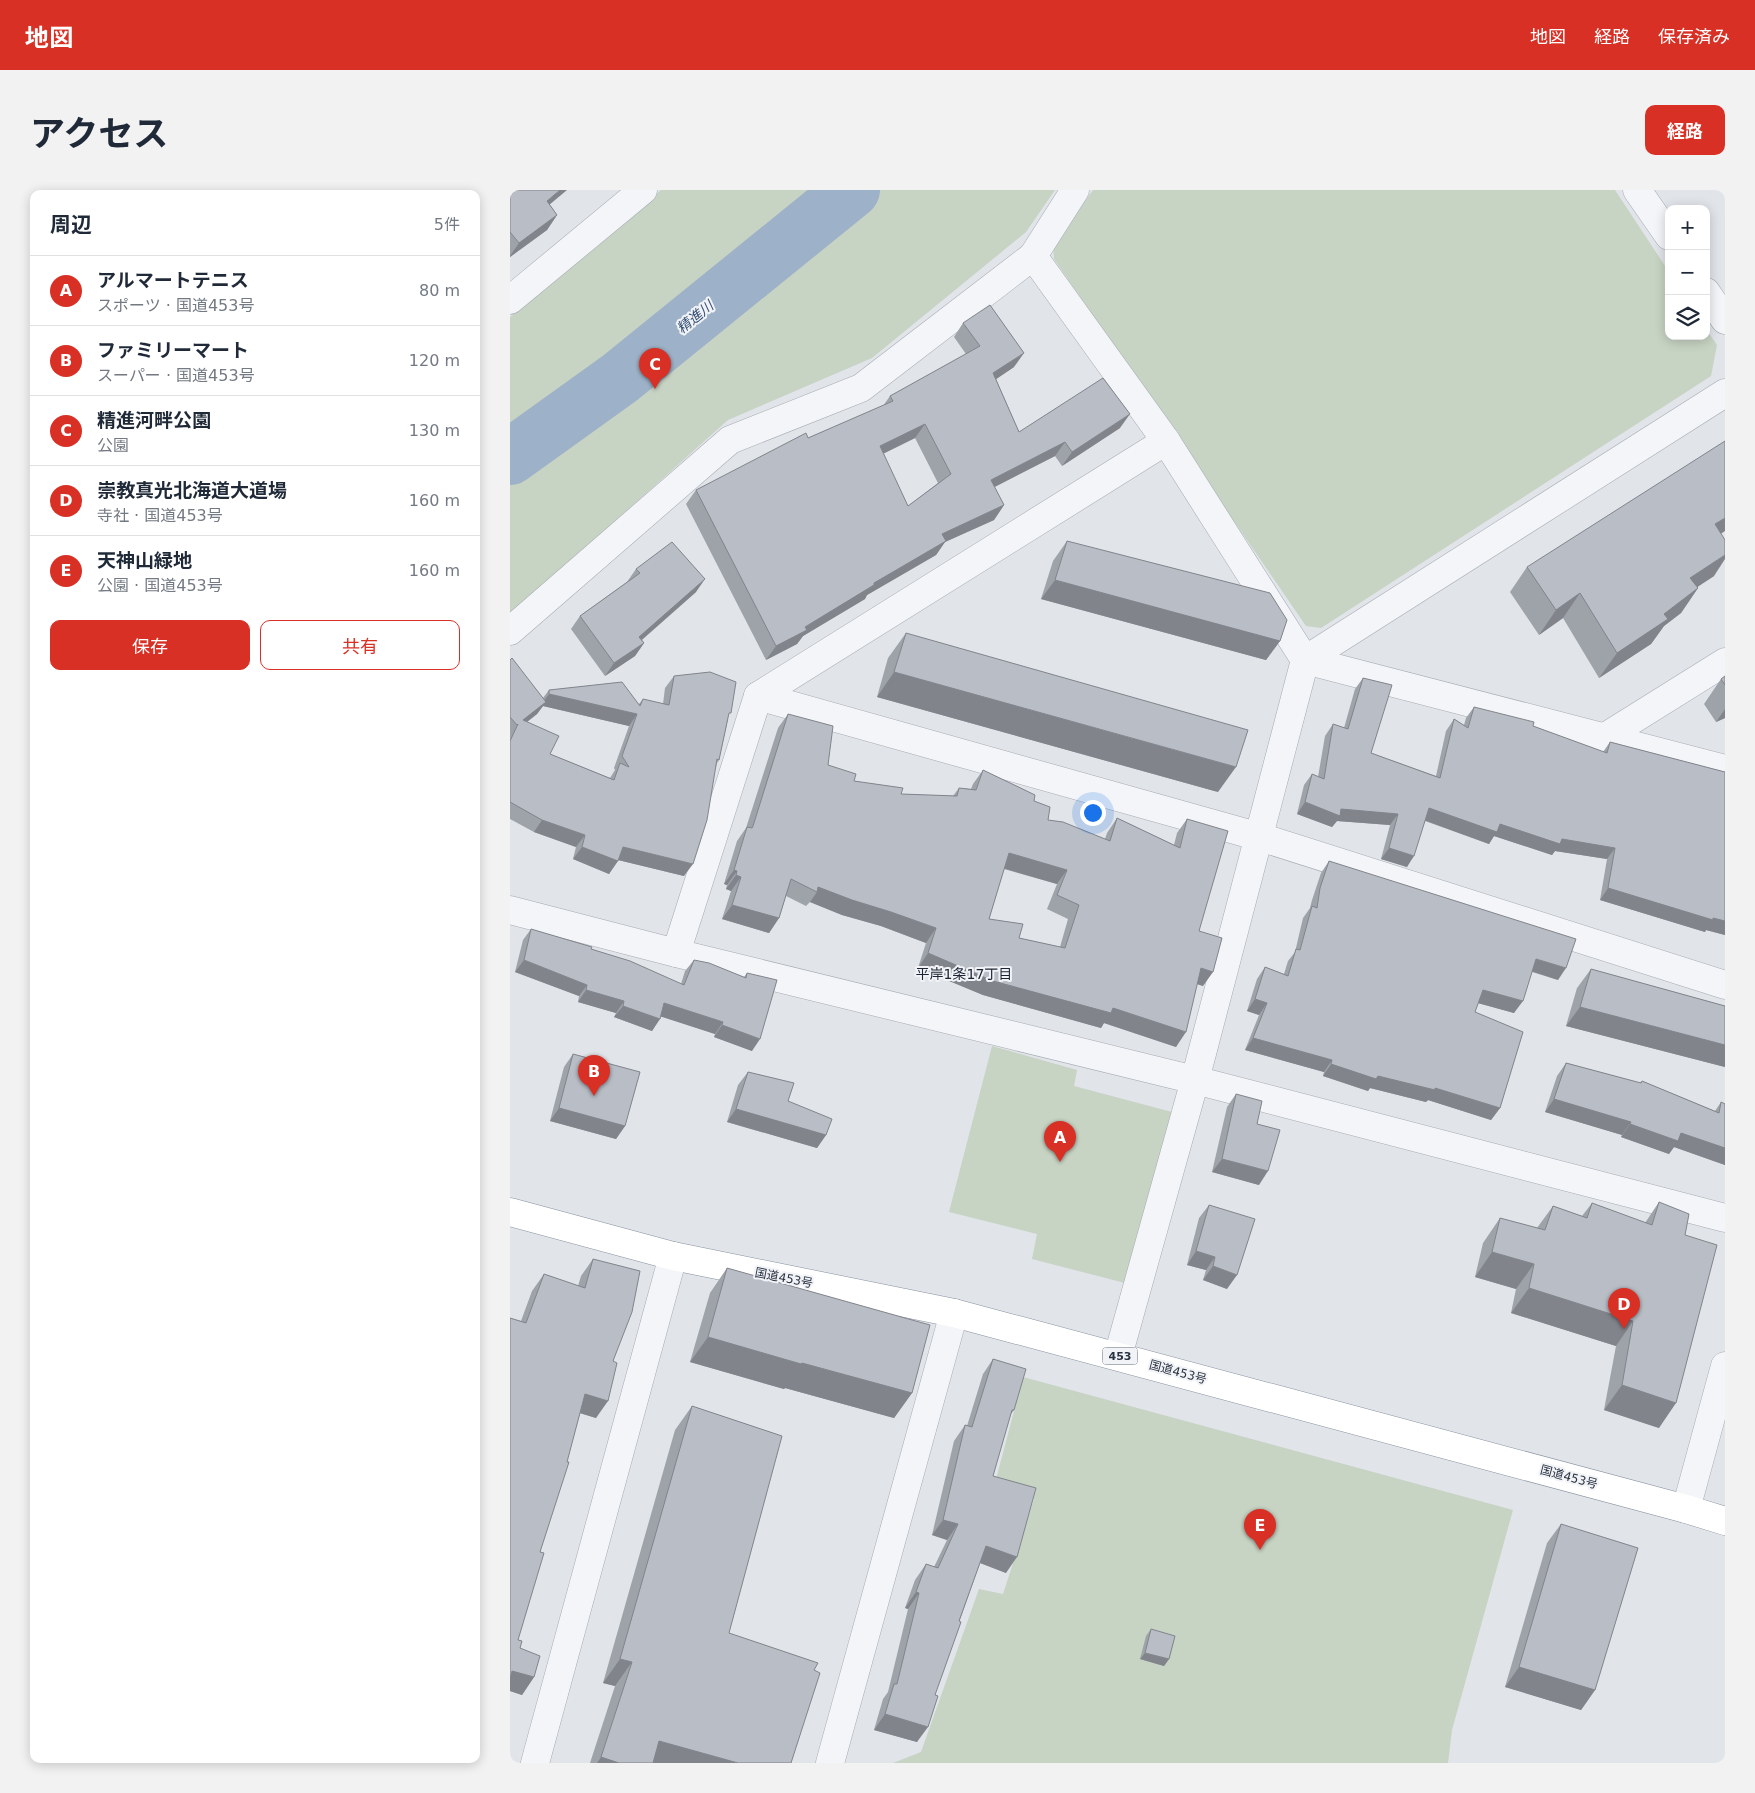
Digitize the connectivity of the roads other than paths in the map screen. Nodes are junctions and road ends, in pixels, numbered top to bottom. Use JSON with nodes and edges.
{"nodes":[{"id":1,"x":643,"y":190,"type":"edge"},
{"id":2,"x":1075,"y":190,"type":"edge"},
{"id":3,"x":1637,"y":190,"type":"edge"},
{"id":4,"x":1665,"y":230,"type":"edge"},
{"id":5,"x":1033,"y":256,"type":"junction"},
{"id":6,"x":1708,"y":295,"type":"edge"},
{"id":7,"x":510,"y":300,"type":"edge"},
{"id":8,"x":1725,"y":320,"type":"edge"},
{"id":9,"x":1725,"y":393,"type":"edge"},
{"id":10,"x":1166,"y":440,"type":"junction"},
{"id":11,"x":510,"y":631,"type":"edge"},
{"id":12,"x":1305,"y":660,"type":"junction"},
{"id":13,"x":1725,"y":662,"type":"edge"},
{"id":14,"x":758,"y":696,"type":"junction"},
{"id":15,"x":1605,"y":737,"type":"junction"},
{"id":16,"x":1725,"y":769,"type":"edge"},
{"id":17,"x":1260,"y":837,"type":"junction"},
{"id":18,"x":510,"y":910,"type":"edge"},
{"id":19,"x":676,"y":954,"type":"junction"},
{"id":20,"x":1725,"y":985,"type":"edge"},
{"id":21,"x":1195,"y":1080,"type":"junction"},
{"id":22,"x":510,"y":1212,"type":"edge"},
{"id":23,"x":1725,"y":1218,"type":"edge"},
{"id":24,"x":673,"y":1256,"type":"junction"},
{"id":25,"x":954,"y":1313,"type":"junction"},
{"id":26,"x":1118,"y":1356,"type":"junction"},
{"id":27,"x":1725,"y":1366,"type":"edge"},
{"id":28,"x":1686,"y":1509,"type":"junction"},
{"id":29,"x":1725,"y":1521,"type":"edge"},
{"id":30,"x":535,"y":1763,"type":"edge"},
{"id":31,"x":830,"y":1763,"type":"edge"}],
"edges":[{"from":1,"to":7,"type":"street"},
{"from":2,"to":5,"type":"street"},
{"from":3,"to":4,"type":"street"},
{"from":5,"to":10,"type":"street"},
{"from":5,"to":11,"type":"street"},
{"from":6,"to":8,"type":"street"},
{"from":9,"to":12,"type":"street"},
{"from":10,"to":12,"type":"street"},
{"from":10,"to":14,"type":"street"},
{"from":12,"to":15,"type":"street"},
{"from":12,"to":17,"type":"street"},
{"from":13,"to":15,"type":"street"},
{"from":14,"to":17,"type":"street"},
{"from":14,"to":19,"type":"street"},
{"from":15,"to":16,"type":"street"},
{"from":17,"to":20,"type":"street"},
{"from":17,"to":21,"type":"street"},
{"from":18,"to":19,"type":"street"},
{"from":19,"to":21,"type":"street"},
{"from":21,"to":23,"type":"street"},
{"from":21,"to":26,"type":"street"},
{"from":22,"to":24,"type":"highway","name":"国道453号","number":"453"},
{"from":24,"to":25,"type":"highway","name":"国道453号","number":"453"},
{"from":24,"to":30,"type":"street"},
{"from":25,"to":26,"type":"highway","name":"国道453号","number":"453"},
{"from":25,"to":31,"type":"street"},
{"from":26,"to":28,"type":"highway","name":"国道453号","number":"453"},
{"from":27,"to":28,"type":"street"},
{"from":28,"to":29,"type":"highway","name":"国道453号","number":"453"}]}
